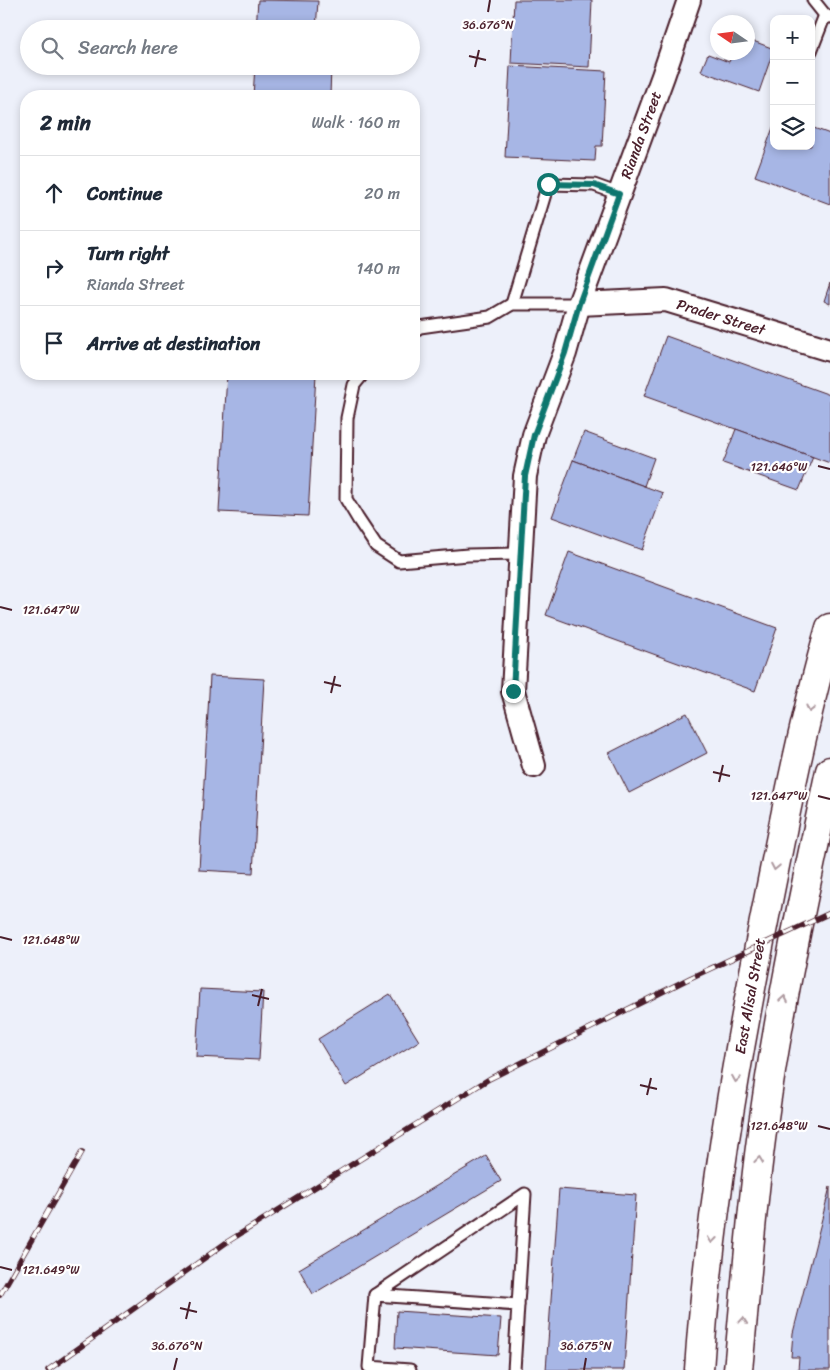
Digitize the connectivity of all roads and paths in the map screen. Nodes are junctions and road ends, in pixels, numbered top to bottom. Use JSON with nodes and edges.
{"nodes":[{"id":1,"x":689,"y":0,"type":"edge"},
{"id":2,"x":813,"y":0,"type":"edge"},
{"id":3,"x":827,"y":16,"type":"edge"},
{"id":4,"x":815,"y":42,"type":"edge"},
{"id":5,"x":619,"y":194,"type":"junction"},
{"id":6,"x":512,"y":304,"type":"junction"},
{"id":7,"x":579,"y":304,"type":"junction"},
{"id":8,"x":420,"y":327,"type":"edge"},
{"id":9,"x":830,"y":350,"type":"edge"},
{"id":10,"x":358,"y":380,"type":"edge"},
{"id":11,"x":522,"y":554,"type":"junction"},
{"id":12,"x":830,"y":628,"type":"edge"},
{"id":13,"x":534,"y":766,"type":"dead end"},
{"id":14,"x":830,"y":771,"type":"edge"},
{"id":15,"x":374,"y":1295,"type":"junction"},
{"id":16,"x":518,"y":1305,"type":"junction"},
{"id":17,"x":388,"y":1369,"type":"edge"},
{"id":18,"x":410,"y":1370,"type":"edge"},
{"id":19,"x":514,"y":1370,"type":"edge"},
{"id":20,"x":699,"y":1370,"type":"edge"},
{"id":21,"x":738,"y":1370,"type":"edge"}],
"edges":[{"from":1,"to":5,"type":"street","name":"Rianda Street"},
{"from":2,"to":3,"type":"lane"},
{"from":3,"to":4,"type":"lane"},
{"from":5,"to":6,"type":"lane"},
{"from":5,"to":7,"type":"street","name":"Rianda Street"},
{"from":6,"to":7,"type":"lane"},
{"from":6,"to":8,"type":"lane"},
{"from":7,"to":9,"type":"street","name":"Prader Street"},
{"from":7,"to":11,"type":"street","name":"Rianda Street"},
{"from":10,"to":11,"type":"lane"},
{"from":11,"to":13,"type":"street","name":"Rianda Street"},
{"from":12,"to":20,"type":"main road","name":"East Alisal Street","one_way":true},
{"from":21,"to":14,"type":"main road","one_way":true},
{"from":15,"to":16,"type":"lane"},
{"from":15,"to":16,"type":"lane"},
{"from":15,"to":17,"type":"lane"},
{"from":16,"to":19,"type":"lane"},
{"from":17,"to":18,"type":"lane"}]}
